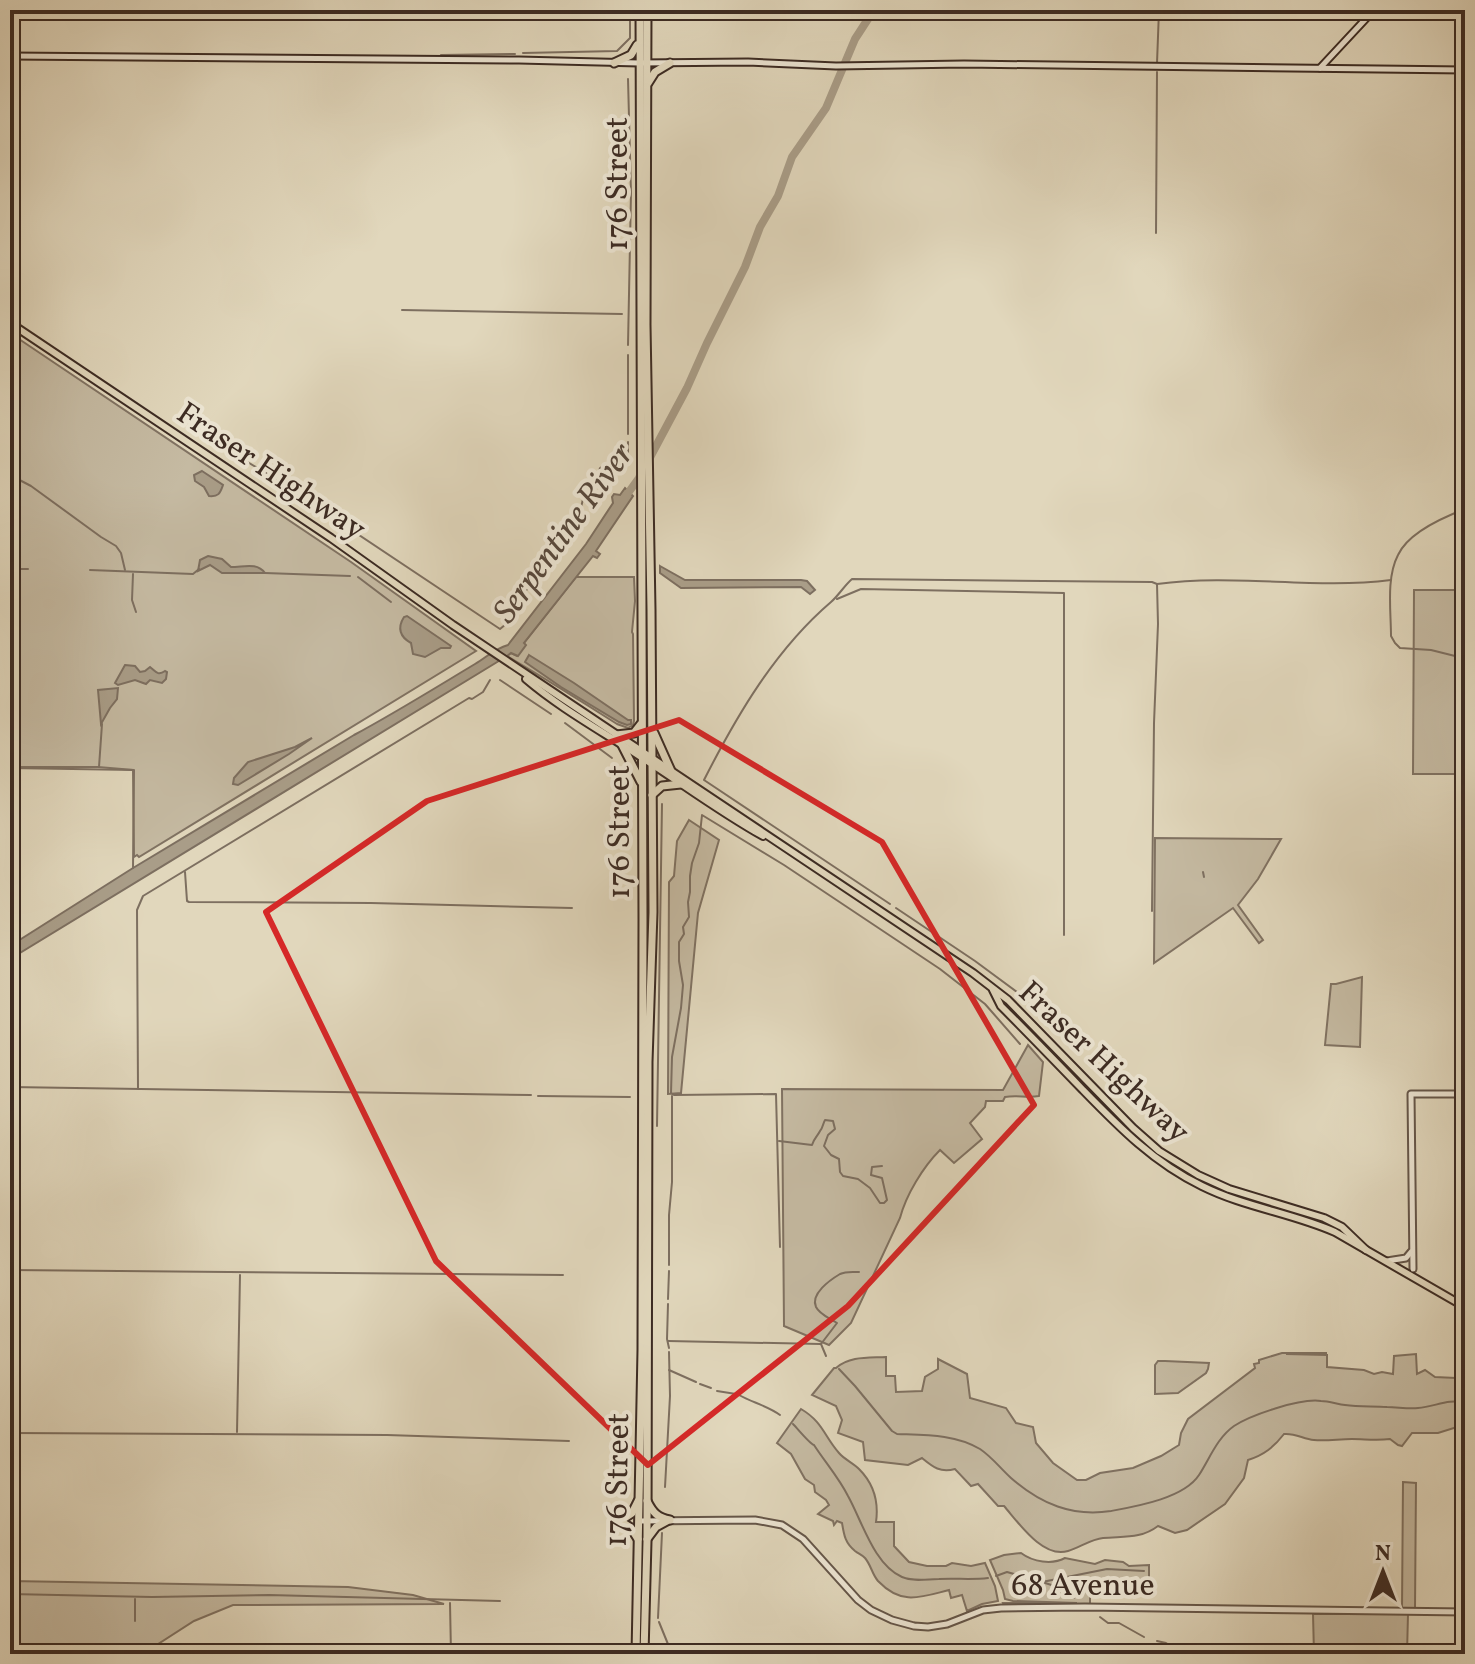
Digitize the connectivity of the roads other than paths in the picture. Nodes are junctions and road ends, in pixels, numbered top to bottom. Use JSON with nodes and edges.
{"nodes":[{"id":1,"x":640,"y":10,"type":"edge"},
{"id":2,"x":647,"y":10,"type":"edge"},
{"id":3,"x":1374,"y":10,"type":"edge"},
{"id":4,"x":640,"y":35,"type":"junction"},
{"id":5,"x":10,"y":56,"type":"edge"},
{"id":6,"x":614,"y":63,"type":"junction"},
{"id":7,"x":643,"y":63,"type":"junction"},
{"id":8,"x":670,"y":63,"type":"junction"},
{"id":9,"x":1319,"y":68,"type":"junction"},
{"id":10,"x":1465,"y":70,"type":"edge"},
{"id":11,"x":647,"y":85,"type":"junction"},
{"id":12,"x":10,"y":323,"type":"edge"},
{"id":13,"x":505,"y":660,"type":"junction"},
{"id":14,"x":642,"y":722,"type":"junction"},
{"id":15,"x":652,"y":728,"type":"junction"},
{"id":16,"x":616,"y":735,"type":"junction"},
{"id":17,"x":622,"y":745,"type":"junction"},
{"id":18,"x":642,"y":755,"type":"junction"},
{"id":19,"x":652,"y":762,"type":"junction"},
{"id":20,"x":671,"y":771,"type":"junction"},
{"id":21,"x":642,"y":784,"type":"junction"},
{"id":22,"x":681,"y":784,"type":"junction"},
{"id":23,"x":652,"y":795,"type":"junction"},
{"id":24,"x":744,"y":822,"type":"junction"},
{"id":25,"x":985,"y":981,"type":"junction"},
{"id":26,"x":1465,"y":1094,"type":"edge"},
{"id":27,"x":1366,"y":1250,"type":"junction"},
{"id":28,"x":1411,"y":1251,"type":"junction"},
{"id":29,"x":1387,"y":1261,"type":"junction"},
{"id":30,"x":1413,"y":1269,"type":"dead end"},
{"id":31,"x":1465,"y":1307,"type":"edge"},
{"id":32,"x":643,"y":1499,"type":"junction"},
{"id":33,"x":670,"y":1520,"type":"junction"},
{"id":34,"x":643,"y":1521,"type":"junction"},
{"id":35,"x":643,"y":1541,"type":"junction"},
{"id":36,"x":1465,"y":1612,"type":"edge"},
{"id":37,"x":636,"y":1654,"type":"edge"},
{"id":38,"x":644,"y":1654,"type":"edge"}],
"edges":[{"from":1,"to":4,"type":"highway","name":"176 Street"},
{"from":2,"to":7,"type":"highway","name":"176 Street"},
{"from":3,"to":9,"type":"main road"},
{"from":4,"to":6,"type":"highway"},
{"from":4,"to":7,"type":"highway","name":"176 Street"},
{"from":5,"to":6,"type":"main road"},
{"from":6,"to":7,"type":"main road"},
{"from":7,"to":8,"type":"main road"},
{"from":7,"to":11,"type":"highway","name":"176 Street"},
{"from":7,"to":14,"type":"highway","name":"176 Street"},
{"from":8,"to":9,"type":"main road"},
{"from":8,"to":11,"type":"highway"},
{"from":9,"to":10,"type":"main road"},
{"from":11,"to":15,"type":"highway","name":"176 Street"},
{"from":12,"to":13,"type":"main road","name":"Fraser Highway"},
{"from":13,"to":16,"type":"main road","name":"Fraser Highway"},
{"from":13,"to":17,"type":"main road","name":"Fraser Highway"},
{"from":14,"to":16,"type":"highway"},
{"from":14,"to":18,"type":"highway","name":"176 Street"},
{"from":15,"to":19,"type":"highway","name":"176 Street"},
{"from":15,"to":20,"type":"highway"},
{"from":16,"to":18,"type":"main road","name":"Fraser Highway"},
{"from":17,"to":18,"type":"main road","name":"Fraser Highway"},
{"from":17,"to":21,"type":"highway"},
{"from":18,"to":19,"type":"main road","name":"Fraser Highway"},
{"from":18,"to":21,"type":"highway","name":"176 Street"},
{"from":19,"to":20,"type":"main road","name":"Fraser Highway"},
{"from":19,"to":22,"type":"main road","name":"Fraser Highway"},
{"from":19,"to":23,"type":"highway","name":"176 Street"},
{"from":19,"to":24,"type":"main road"},
{"from":20,"to":24,"type":"main road","name":"Fraser Highway"},
{"from":21,"to":32,"type":"highway","name":"176 Street"},
{"from":22,"to":23,"type":"highway"},
{"from":22,"to":24,"type":"main road","name":"Fraser Highway"},
{"from":23,"to":32,"type":"highway","name":"176 Street"},
{"from":24,"to":25,"type":"main road","name":"Fraser Highway"},
{"from":25,"to":27,"type":"main road","name":"Fraser Highway"},
{"from":25,"to":27,"type":"main road","name":"Fraser Highway"},
{"from":26,"to":28,"type":"main road"},
{"from":27,"to":29,"type":"main road","name":"Fraser Highway"},
{"from":28,"to":29,"type":"main road"},
{"from":28,"to":30,"type":"main road"},
{"from":29,"to":31,"type":"main road","name":"Fraser Highway"},
{"from":32,"to":33,"type":"highway"},
{"from":32,"to":34,"type":"highway","name":"176 Street"},
{"from":32,"to":35,"type":"highway"},
{"from":33,"to":34,"type":"main road","name":"68 Avenue"},
{"from":33,"to":35,"type":"highway"},
{"from":33,"to":36,"type":"main road","name":"68 Avenue"},
{"from":34,"to":35,"type":"highway","name":"176 Street"},
{"from":35,"to":37,"type":"highway","name":"176 Street"},
{"from":35,"to":38,"type":"highway"}]}
